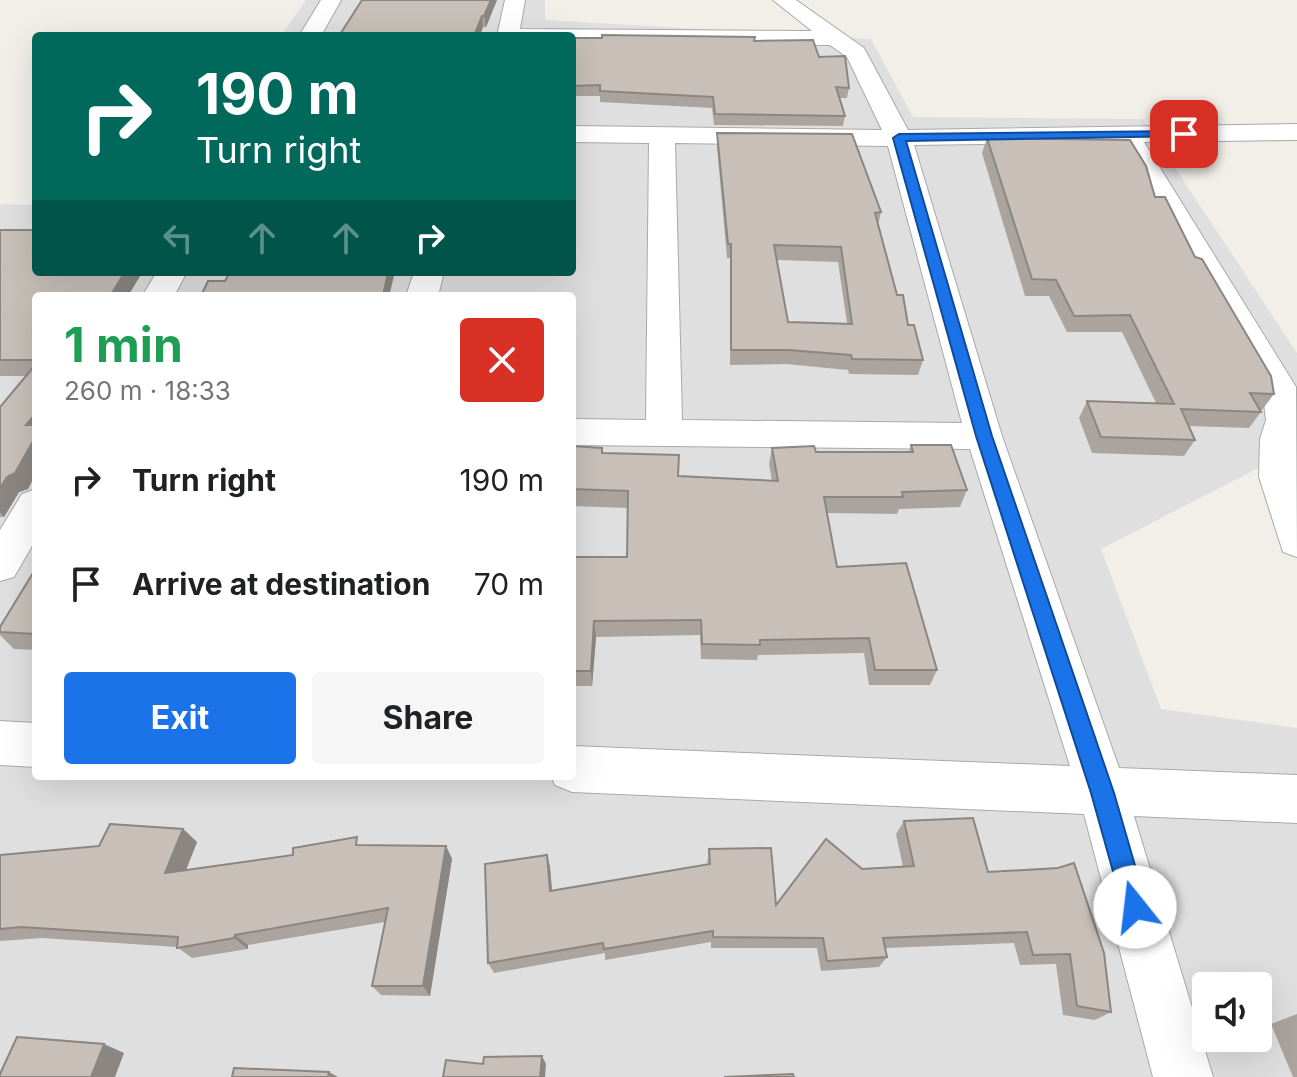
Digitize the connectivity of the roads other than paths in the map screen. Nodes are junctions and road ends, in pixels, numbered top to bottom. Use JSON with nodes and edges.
{"nodes":[{"id":1,"x":331,"y":0,"type":"edge"},
{"id":2,"x":515,"y":0,"type":"edge"},
{"id":3,"x":783,"y":0,"type":"edge"},
{"id":4,"x":312,"y":32,"type":"edge"},
{"id":5,"x":509,"y":32,"type":"edge"},
{"id":6,"x":576,"y":36,"type":"edge"},
{"id":7,"x":836,"y":38,"type":"junction"},
{"id":8,"x":1297,"y":132,"type":"edge"},
{"id":9,"x":576,"y":134,"type":"edge"},
{"id":10,"x":662,"y":135,"type":"junction"},
{"id":11,"x":1127,"y":135,"type":"junction"},
{"id":12,"x":899,"y":138,"type":"junction"},
{"id":13,"x":576,"y":432,"type":"edge"},
{"id":14,"x":664,"y":433,"type":"junction"},
{"id":15,"x":984,"y":436,"type":"junction"},
{"id":16,"x":32,"y":511,"type":"edge"},
{"id":17,"x":1297,"y":541,"type":"edge"},
{"id":18,"x":0,"y":565,"type":"edge"},
{"id":19,"x":0,"y":743,"type":"edge"},
{"id":20,"x":32,"y":745,"type":"edge"},
{"id":21,"x":576,"y":769,"type":"edge"},
{"id":22,"x":1103,"y":793,"type":"junction"},
{"id":23,"x":1297,"y":799,"type":"edge"},
{"id":24,"x":1183,"y":1077,"type":"edge"}],
"edges":[{"from":1,"to":4,"type":"street"},
{"from":2,"to":5,"type":"street"},
{"from":3,"to":7,"type":"street"},
{"from":6,"to":7,"type":"street"},
{"from":7,"to":12,"type":"street"},
{"from":8,"to":11,"type":"street"},
{"from":9,"to":10,"type":"street"},
{"from":10,"to":12,"type":"street"},
{"from":10,"to":14,"type":"street"},
{"from":11,"to":12,"type":"street"},
{"from":11,"to":17,"type":"street"},
{"from":12,"to":15,"type":"street"},
{"from":13,"to":14,"type":"street"},
{"from":14,"to":15,"type":"street"},
{"from":15,"to":22,"type":"street"},
{"from":16,"to":18,"type":"street"},
{"from":19,"to":20,"type":"street"},
{"from":21,"to":22,"type":"street"},
{"from":22,"to":23,"type":"street"},
{"from":22,"to":24,"type":"street"}]}
